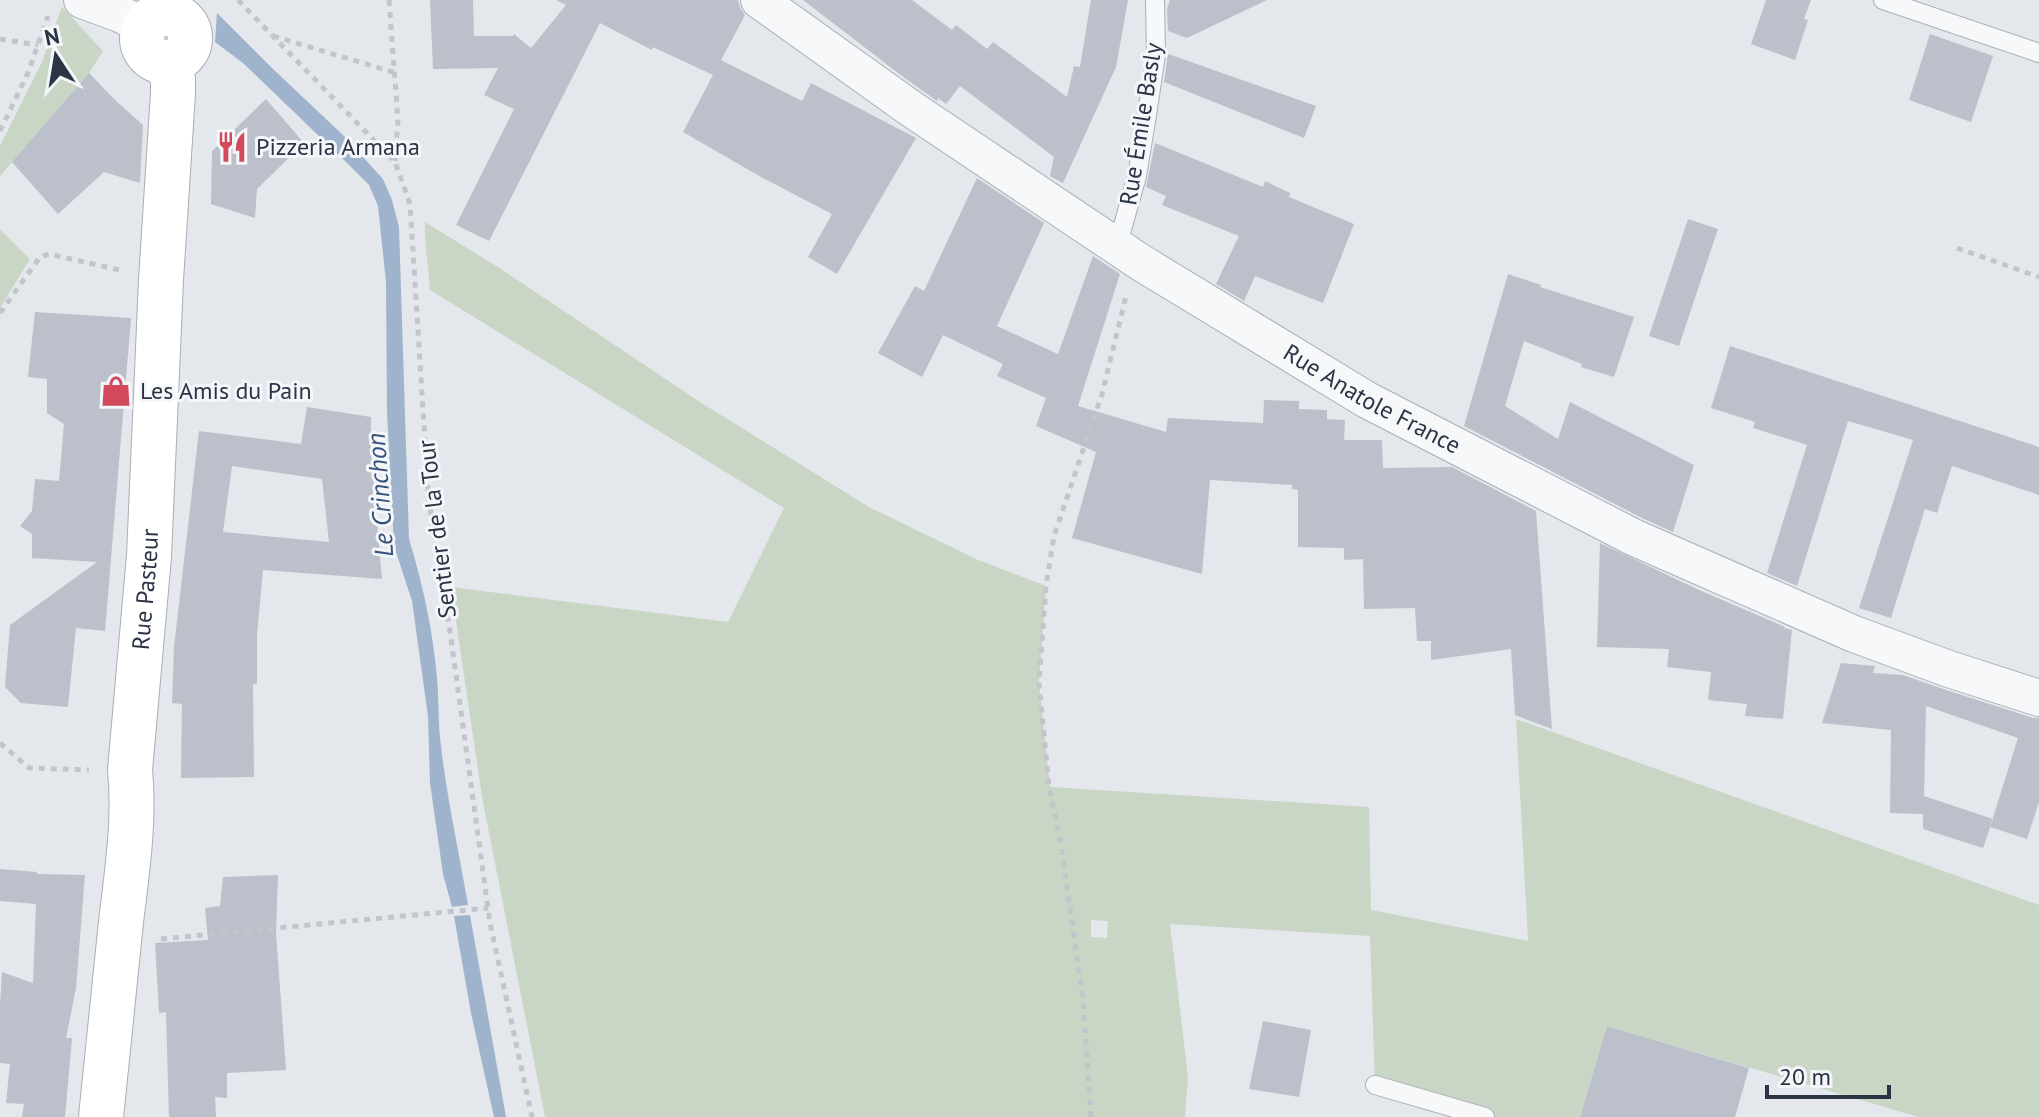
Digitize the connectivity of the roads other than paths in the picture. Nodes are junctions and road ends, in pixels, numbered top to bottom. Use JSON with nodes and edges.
{"nodes":[{"id":1,"x":759,"y":0,"type":"edge"},
{"id":2,"x":1155,"y":0,"type":"edge"},
{"id":3,"x":1883,"y":0,"type":"edge"},
{"id":4,"x":65,"y":7,"type":"edge"},
{"id":5,"x":164,"y":14,"type":"edge"},
{"id":6,"x":2039,"y":53,"type":"edge"},
{"id":7,"x":1128,"y":254,"type":"junction"},
{"id":8,"x":2039,"y":698,"type":"edge"},
{"id":9,"x":1375,"y":1085,"type":"dead end"},
{"id":10,"x":101,"y":1117,"type":"edge"},
{"id":11,"x":1485,"y":1117,"type":"edge"}],
"edges":[{"from":1,"to":7,"type":"street","name":"Rue Anatole France"},
{"from":2,"to":7,"type":"lane","name":"Rue Émile Basly"},
{"from":3,"to":6,"type":"lane"},
{"from":4,"to":5,"type":"street"},
{"from":5,"to":10,"type":"street","name":"Rue Pasteur"},
{"from":7,"to":8,"type":"street","name":"Rue Anatole France"},
{"from":9,"to":11,"type":"lane"}]}
